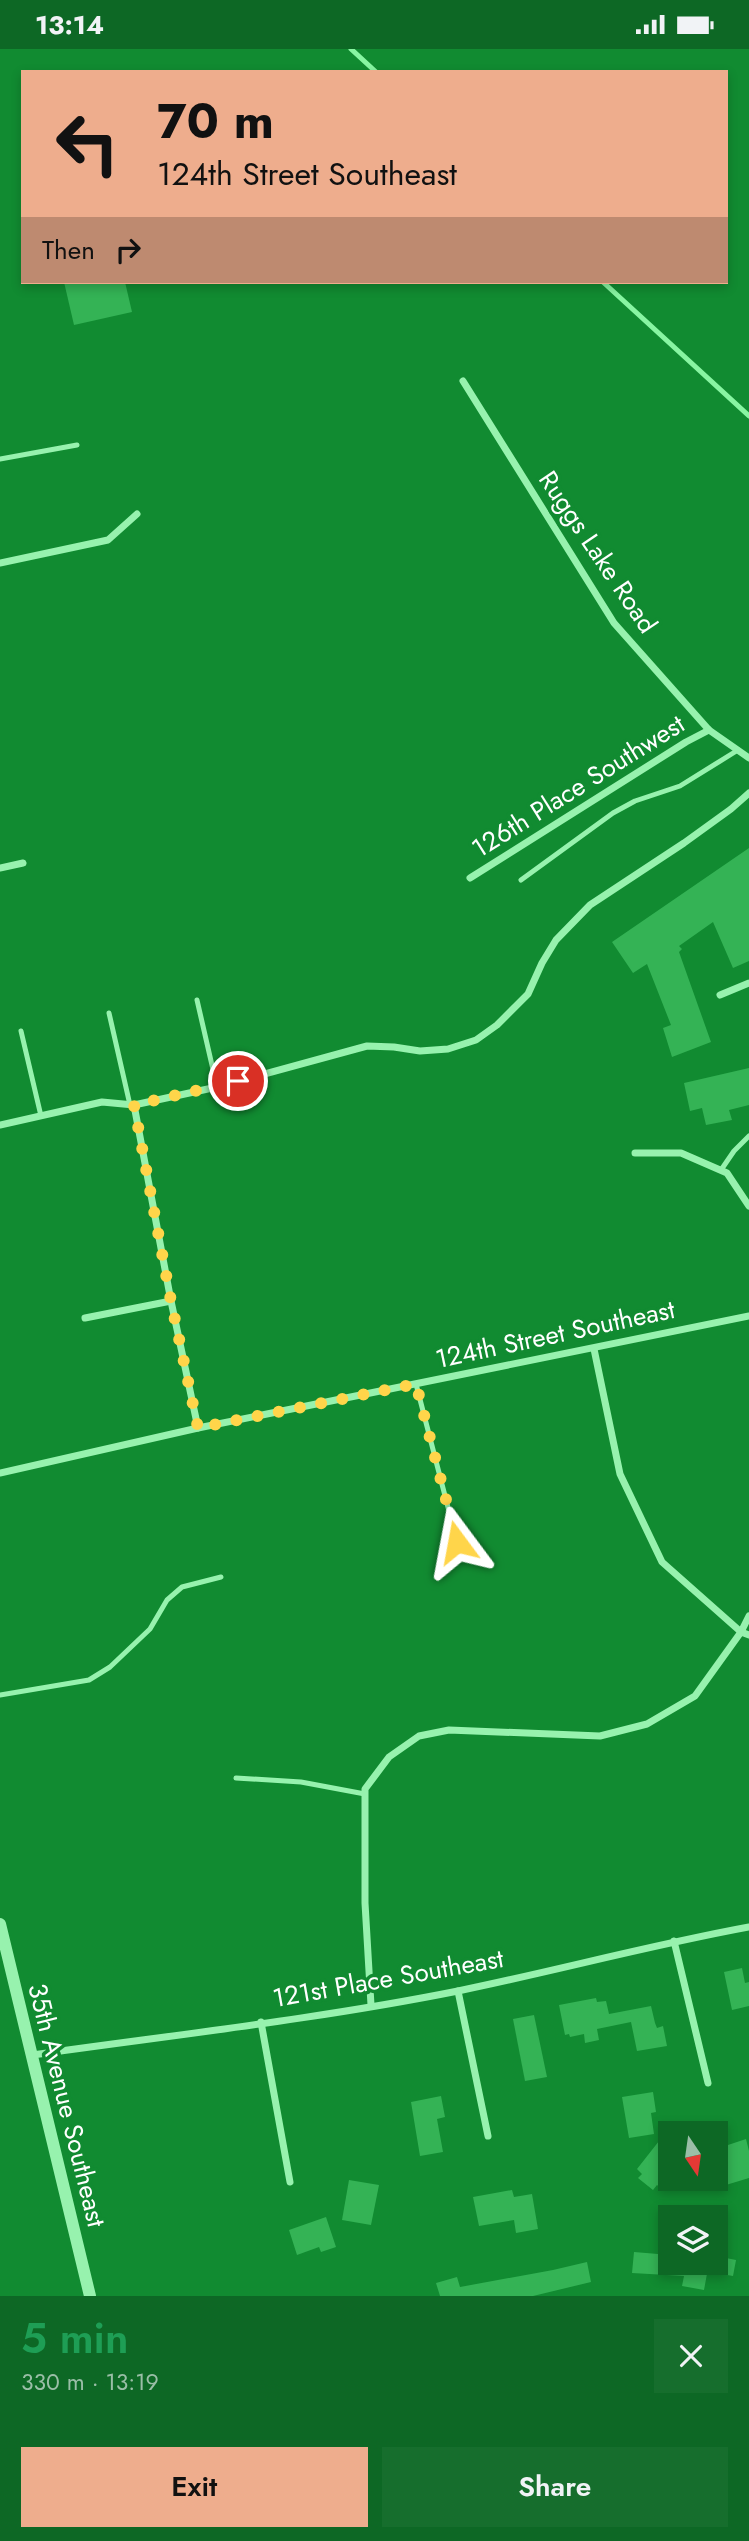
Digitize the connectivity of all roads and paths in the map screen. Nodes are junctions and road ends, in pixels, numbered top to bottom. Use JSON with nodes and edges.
{"nodes":[{"id":1,"x":463,"y":381,"type":"dead end"},
{"id":2,"x":76,"y":445,"type":"dead end"},
{"id":3,"x":0,"y":459,"type":"edge"},
{"id":4,"x":137,"y":514,"type":"dead end"},
{"id":5,"x":0,"y":563,"type":"edge"},
{"id":6,"x":709,"y":730,"type":"junction"},
{"id":7,"x":738,"y":750,"type":"junction"},
{"id":8,"x":749,"y":758,"type":"edge"},
{"id":9,"x":749,"y":793,"type":"edge"},
{"id":10,"x":23,"y":863,"type":"dead end"},
{"id":11,"x":0,"y":868,"type":"edge"},
{"id":12,"x":470,"y":878,"type":"dead end"},
{"id":13,"x":521,"y":880,"type":"dead end"},
{"id":14,"x":749,"y":983,"type":"edge"},
{"id":15,"x":719,"y":995,"type":"dead end"},
{"id":16,"x":197,"y":1000,"type":"dead end"},
{"id":17,"x":109,"y":1013,"type":"dead end"},
{"id":18,"x":21,"y":1031,"type":"dead end"},
{"id":19,"x":217,"y":1087,"type":"junction"},
{"id":20,"x":132,"y":1105,"type":"junction"},
{"id":21,"x":41,"y":1116,"type":"junction"},
{"id":22,"x":0,"y":1125,"type":"edge"},
{"id":23,"x":749,"y":1136,"type":"edge"},
{"id":24,"x":635,"y":1153,"type":"dead end"},
{"id":25,"x":721,"y":1170,"type":"junction"},
{"id":26,"x":749,"y":1206,"type":"edge"},
{"id":27,"x":171,"y":1301,"type":"junction"},
{"id":28,"x":749,"y":1316,"type":"edge"},
{"id":29,"x":85,"y":1318,"type":"dead end"},
{"id":30,"x":594,"y":1349,"type":"junction"},
{"id":31,"x":416,"y":1384,"type":"junction"},
{"id":32,"x":198,"y":1428,"type":"junction"},
{"id":33,"x":0,"y":1473,"type":"edge"},
{"id":34,"x":457,"y":1542,"type":"dead end"},
{"id":35,"x":221,"y":1577,"type":"dead end"},
{"id":36,"x":749,"y":1616,"type":"edge"},
{"id":37,"x":741,"y":1632,"type":"junction"},
{"id":38,"x":749,"y":1635,"type":"edge"},
{"id":39,"x":0,"y":1695,"type":"edge"},
{"id":40,"x":236,"y":1778,"type":"dead end"},
{"id":41,"x":365,"y":1791,"type":"junction"},
{"id":42,"x":0,"y":1924,"type":"edge"},
{"id":43,"x":749,"y":1927,"type":"edge"},
{"id":44,"x":674,"y":1941,"type":"junction"},
{"id":45,"x":458,"y":1991,"type":"junction"},
{"id":46,"x":371,"y":2005,"type":"junction"},
{"id":47,"x":261,"y":2022,"type":"junction"},
{"id":48,"x":32,"y":2055,"type":"junction"},
{"id":49,"x":708,"y":2083,"type":"dead end"},
{"id":50,"x":488,"y":2136,"type":"dead end"},
{"id":51,"x":290,"y":2182,"type":"dead end"},
{"id":52,"x":90,"y":2296,"type":"edge"}],
"edges":[{"from":1,"to":6,"type":"street","name":"Ruggs Lake Road"},
{"from":2,"to":3,"type":"lane"},
{"from":4,"to":5,"type":"street"},
{"from":6,"to":7,"type":"street","name":"Ruggs Lake Road"},
{"from":6,"to":12,"type":"street","name":"126th Place Southwest"},
{"from":7,"to":8,"type":"street","name":"Ruggs Lake Road"},
{"from":7,"to":13,"type":"lane"},
{"from":9,"to":19,"type":"street"},
{"from":10,"to":11,"type":"street"},
{"from":14,"to":15,"type":"street"},
{"from":16,"to":19,"type":"lane"},
{"from":17,"to":20,"type":"lane"},
{"from":18,"to":21,"type":"lane"},
{"from":19,"to":20,"type":"street"},
{"from":20,"to":21,"type":"street"},
{"from":20,"to":27,"type":"street"},
{"from":21,"to":22,"type":"street"},
{"from":23,"to":25,"type":"lane"},
{"from":24,"to":25,"type":"street"},
{"from":25,"to":26,"type":"street"},
{"from":27,"to":29,"type":"street"},
{"from":27,"to":32,"type":"street"},
{"from":28,"to":30,"type":"street","name":"124th Street Southeast"},
{"from":30,"to":31,"type":"street","name":"124th Street Southeast"},
{"from":30,"to":37,"type":"street"},
{"from":31,"to":32,"type":"street","name":"124th Street Southeast"},
{"from":31,"to":34,"type":"lane"},
{"from":32,"to":33,"type":"street","name":"124th Street Southeast"},
{"from":35,"to":39,"type":"lane"},
{"from":36,"to":37,"type":"street"},
{"from":37,"to":38,"type":"street"},
{"from":37,"to":41,"type":"street"},
{"from":40,"to":41,"type":"lane"},
{"from":41,"to":46,"type":"street"},
{"from":42,"to":48,"type":"street","name":"35th Avenue Southeast"},
{"from":43,"to":44,"type":"street","name":"121st Place Southeast"},
{"from":44,"to":45,"type":"street","name":"121st Place Southeast"},
{"from":44,"to":49,"type":"street"},
{"from":45,"to":46,"type":"street","name":"121st Place Southeast"},
{"from":45,"to":50,"type":"street"},
{"from":46,"to":47,"type":"street","name":"121st Place Southeast"},
{"from":47,"to":48,"type":"street","name":"121st Place Southeast"},
{"from":47,"to":51,"type":"street"},
{"from":48,"to":52,"type":"street","name":"35th Avenue Southeast"}]}
